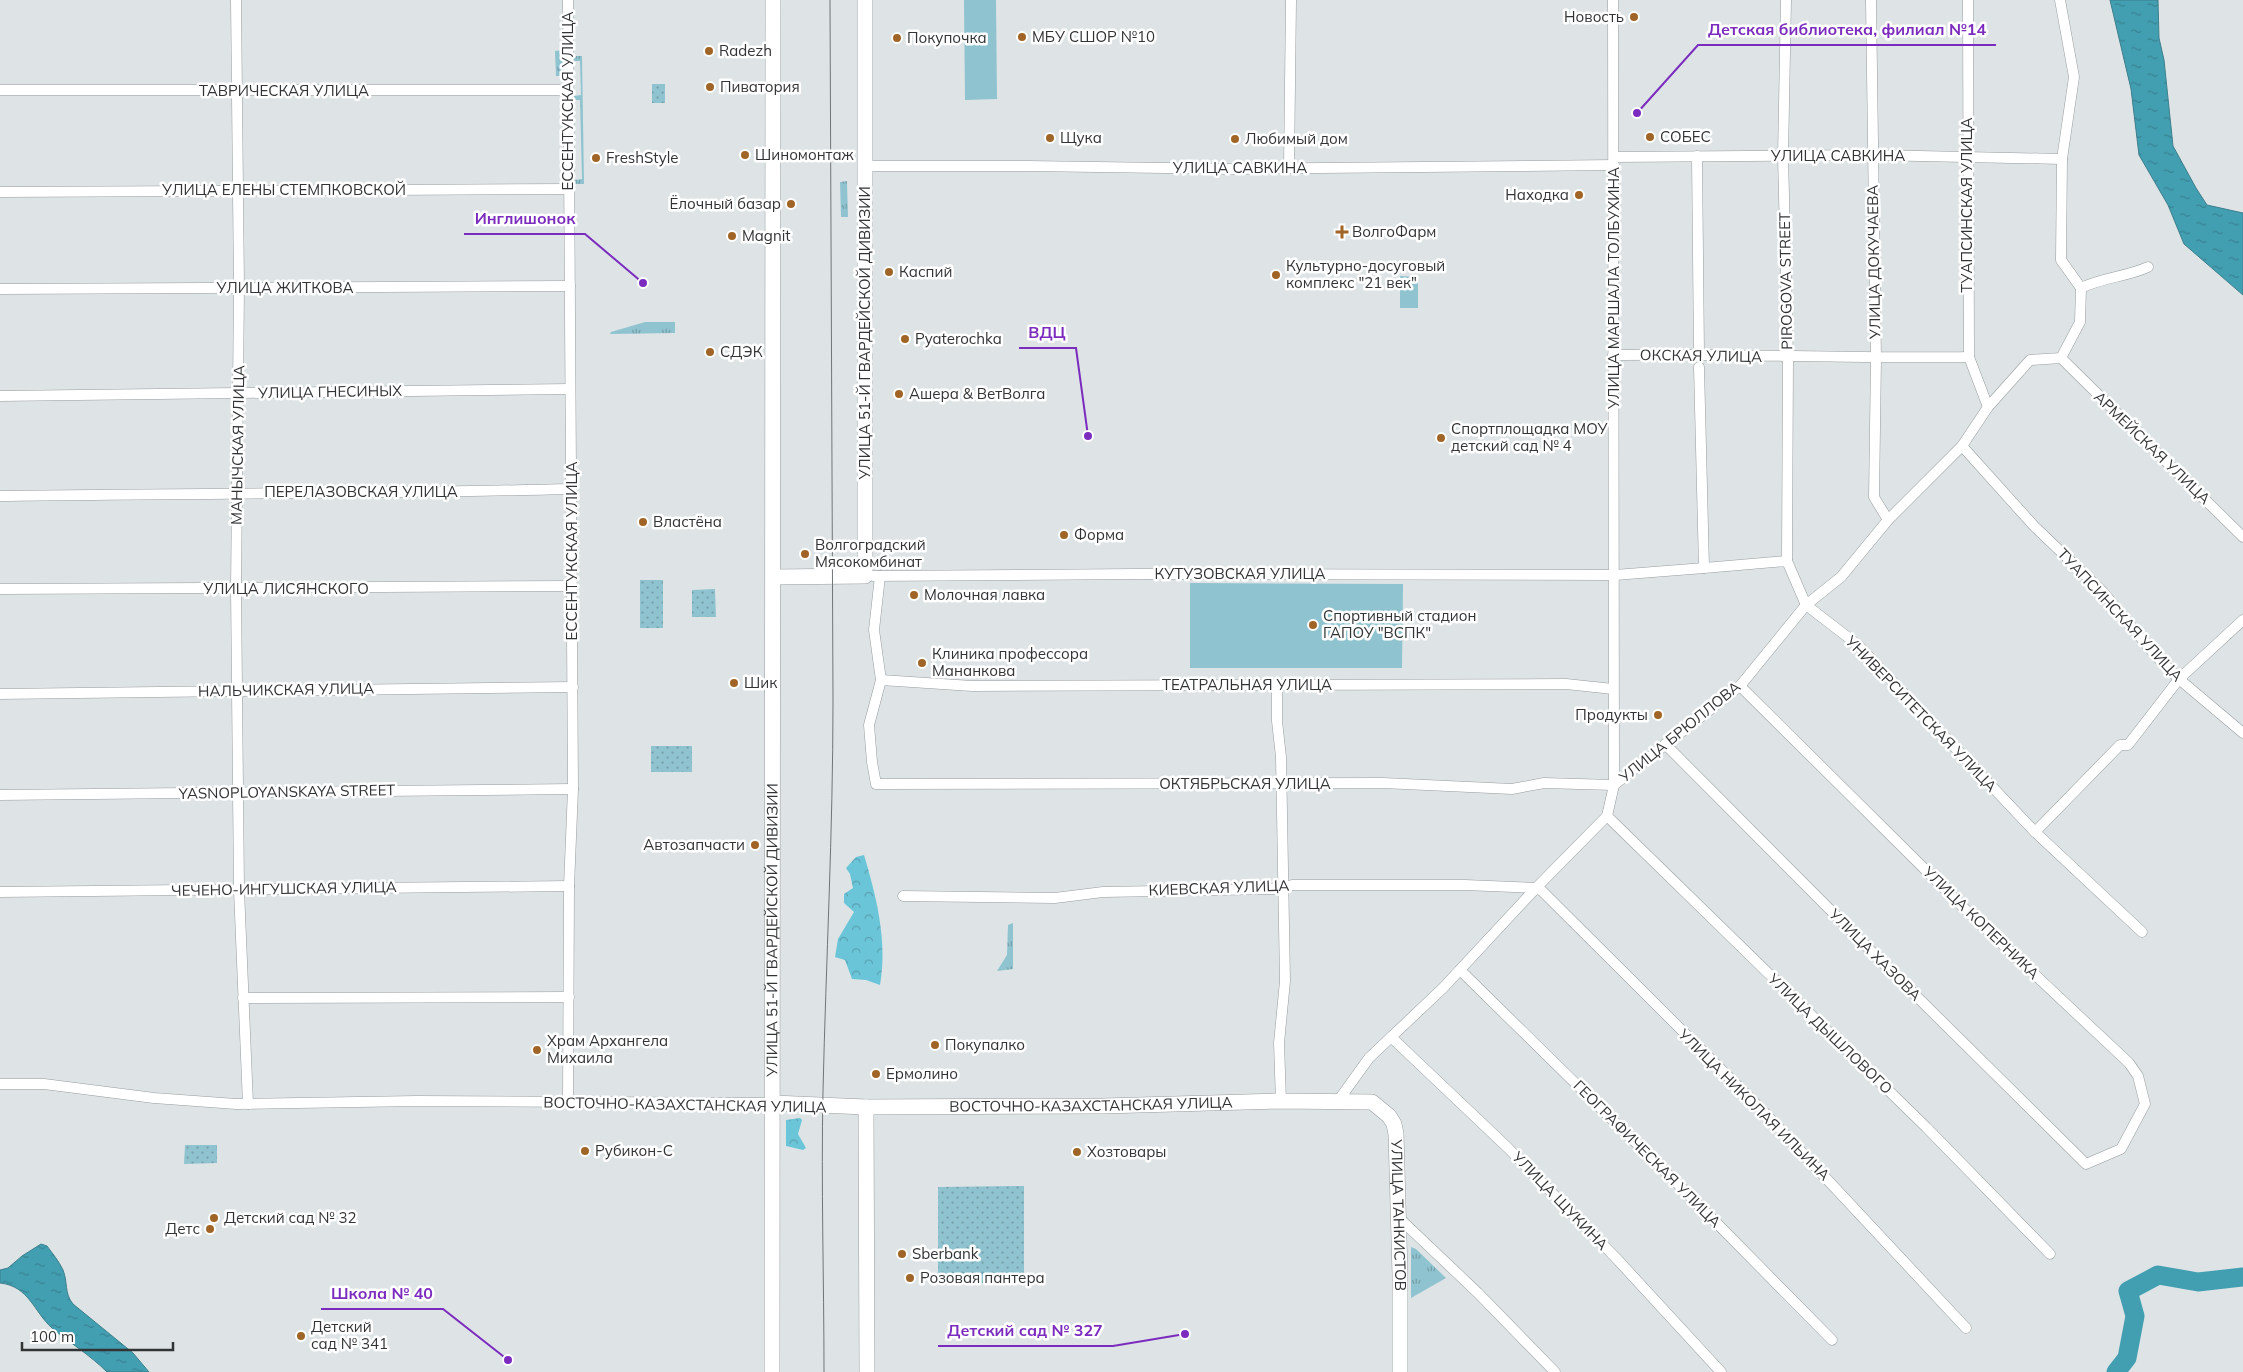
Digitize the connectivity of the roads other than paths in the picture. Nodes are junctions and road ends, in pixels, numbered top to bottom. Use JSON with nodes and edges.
{"nodes":[{"id":1,"x":236,"y":0,"type":"edge"},
{"id":2,"x":568,"y":0,"type":"edge"},
{"id":3,"x":773,"y":0,"type":"edge"},
{"id":4,"x":865,"y":0,"type":"edge"},
{"id":5,"x":1291,"y":0,"type":"edge"},
{"id":6,"x":1613,"y":0,"type":"edge"},
{"id":7,"x":1786,"y":0,"type":"edge"},
{"id":8,"x":1871,"y":0,"type":"edge"},
{"id":9,"x":1968,"y":0,"type":"edge"},
{"id":10,"x":2060,"y":0,"type":"edge"},
{"id":11,"x":0,"y":90,"type":"edge"},
{"id":12,"x":568,"y":90,"type":"junction"},
{"id":13,"x":238,"y":91,"type":"junction"},
{"id":14,"x":1873,"y":155,"type":"junction"},
{"id":15,"x":1697,"y":156,"type":"junction"},
{"id":16,"x":1783,"y":156,"type":"junction"},
{"id":17,"x":1966,"y":156,"type":"junction"},
{"id":18,"x":2062,"y":159,"type":"junction"},
{"id":19,"x":1614,"y":161,"type":"junction"},
{"id":20,"x":865,"y":166,"type":"junction"},
{"id":21,"x":1289,"y":168,"type":"junction"},
{"id":22,"x":569,"y":189,"type":"junction"},
{"id":23,"x":239,"y":190,"type":"junction"},
{"id":24,"x":0,"y":192,"type":"edge"},
{"id":25,"x":2148,"y":268,"type":"dead end"},
{"id":26,"x":570,"y":286,"type":"junction"},
{"id":27,"x":239,"y":288,"type":"junction"},
{"id":28,"x":2082,"y":288,"type":"junction"},
{"id":29,"x":0,"y":289,"type":"edge"},
{"id":30,"x":1699,"y":354,"type":"junction"},
{"id":31,"x":1613,"y":355,"type":"junction"},
{"id":32,"x":1788,"y":357,"type":"junction"},
{"id":33,"x":1969,"y":357,"type":"junction"},
{"id":34,"x":2060,"y":358,"type":"junction"},
{"id":35,"x":1876,"y":359,"type":"junction"},
{"id":36,"x":1699,"y":367,"type":"dead end"},
{"id":37,"x":570,"y":389,"type":"junction"},
{"id":38,"x":239,"y":393,"type":"junction"},
{"id":39,"x":0,"y":396,"type":"edge"},
{"id":40,"x":1988,"y":408,"type":"junction"},
{"id":41,"x":1962,"y":446,"type":"junction"},
{"id":42,"x":571,"y":489,"type":"junction"},
{"id":43,"x":237,"y":492,"type":"junction"},
{"id":44,"x":0,"y":496,"type":"edge"},
{"id":45,"x":1888,"y":520,"type":"junction"},
{"id":46,"x":2243,"y":537,"type":"edge"},
{"id":47,"x":1787,"y":561,"type":"junction"},
{"id":48,"x":1704,"y":568,"type":"junction"},
{"id":49,"x":1615,"y":575,"type":"junction"},
{"id":50,"x":774,"y":576,"type":"junction"},
{"id":51,"x":872,"y":576,"type":"junction"},
{"id":52,"x":572,"y":586,"type":"junction"},
{"id":53,"x":0,"y":589,"type":"edge"},
{"id":54,"x":236,"y":589,"type":"junction"},
{"id":55,"x":1806,"y":605,"type":"junction"},
{"id":56,"x":2243,"y":620,"type":"edge"},
{"id":57,"x":2179,"y":679,"type":"junction"},
{"id":58,"x":882,"y":680,"type":"junction"},
{"id":59,"x":1277,"y":686,"type":"junction"},
{"id":60,"x":1740,"y":686,"type":"junction"},
{"id":61,"x":572,"y":687,"type":"junction"},
{"id":62,"x":1612,"y":689,"type":"junction"},
{"id":63,"x":238,"y":691,"type":"junction"},
{"id":64,"x":0,"y":694,"type":"edge"},
{"id":65,"x":2243,"y":733,"type":"edge"},
{"id":66,"x":1665,"y":744,"type":"junction"},
{"id":67,"x":1282,"y":784,"type":"junction"},
{"id":68,"x":1614,"y":785,"type":"junction"},
{"id":69,"x":573,"y":789,"type":"junction"},
{"id":70,"x":239,"y":793,"type":"junction"},
{"id":71,"x":0,"y":795,"type":"edge"},
{"id":72,"x":1607,"y":816,"type":"junction"},
{"id":73,"x":2035,"y":832,"type":"junction"},
{"id":74,"x":569,"y":886,"type":"junction"},
{"id":75,"x":1283,"y":888,"type":"junction"},
{"id":76,"x":1536,"y":888,"type":"junction"},
{"id":77,"x":240,"y":890,"type":"junction"},
{"id":78,"x":0,"y":892,"type":"edge"},
{"id":79,"x":903,"y":896,"type":"dead end"},
{"id":80,"x":2142,"y":932,"type":"dead end"},
{"id":81,"x":1460,"y":970,"type":"junction"},
{"id":82,"x":569,"y":997,"type":"junction"},
{"id":83,"x":243,"y":998,"type":"junction"},
{"id":84,"x":1391,"y":1038,"type":"junction"},
{"id":85,"x":0,"y":1084,"type":"edge"},
{"id":86,"x":1281,"y":1101,"type":"junction"},
{"id":87,"x":1338,"y":1101,"type":"junction"},
{"id":88,"x":568,"y":1103,"type":"junction"},
{"id":89,"x":773,"y":1103,"type":"junction"},
{"id":90,"x":248,"y":1104,"type":"junction"},
{"id":91,"x":866,"y":1107,"type":"junction"},
{"id":92,"x":2086,"y":1164,"type":"joint"},
{"id":93,"x":1398,"y":1217,"type":"junction"},
{"id":94,"x":2050,"y":1254,"type":"dead end"},
{"id":95,"x":1966,"y":1328,"type":"dead end"},
{"id":96,"x":1832,"y":1340,"type":"dead end"},
{"id":97,"x":772,"y":1372,"type":"edge"},
{"id":98,"x":867,"y":1372,"type":"edge"},
{"id":99,"x":1400,"y":1372,"type":"edge"},
{"id":100,"x":1555,"y":1372,"type":"edge"},
{"id":101,"x":1721,"y":1372,"type":"edge"}],
"edges":[{"from":1,"to":13,"type":"street","name":"МАНЫЧСКАЯ УЛИЦА"},
{"from":2,"to":12,"type":"street","name":"ЕССЕНТУКСКАЯ УЛИЦА"},
{"from":3,"to":50,"type":"main road","name":"УЛИЦА 51-Й ГВАРДЕЙСКОЙ ДИВИЗИИ"},
{"from":4,"to":20,"type":"main road","name":"УЛИЦА 51-Й ГВАРДЕЙСКОЙ ДИВИЗИИ"},
{"from":5,"to":21,"type":"street"},
{"from":6,"to":19,"type":"street","name":"УЛИЦА МАРШАЛА ТОЛБУХИНА"},
{"from":7,"to":16,"type":"street","name":"PIROGOVA STREET"},
{"from":8,"to":14,"type":"street","name":"УЛИЦА ДОКУЧАЕВА"},
{"from":9,"to":17,"type":"street","name":"ТУАПСИНСКАЯ УЛИЦА"},
{"from":10,"to":18,"type":"street"},
{"from":11,"to":13,"type":"street","name":"ТАВРИЧЕСКАЯ УЛИЦА"},
{"from":12,"to":13,"type":"street","name":"ТАВРИЧЕСКАЯ УЛИЦА"},
{"from":12,"to":22,"type":"street","name":"ЕССЕНТУКСКАЯ УЛИЦА"},
{"from":13,"to":23,"type":"street","name":"МАНЫЧСКАЯ УЛИЦА"},
{"from":14,"to":16,"type":"street","name":"УЛИЦА САВКИНА"},
{"from":14,"to":17,"type":"street","name":"УЛИЦА САВКИНА"},
{"from":14,"to":35,"type":"street","name":"УЛИЦА ДОКУЧАЕВА"},
{"from":15,"to":16,"type":"street","name":"УЛИЦА САВКИНА"},
{"from":15,"to":19,"type":"street","name":"УЛИЦА САВКИНА"},
{"from":15,"to":30,"type":"street"},
{"from":16,"to":32,"type":"street","name":"PIROGOVA STREET"},
{"from":17,"to":18,"type":"street","name":"УЛИЦА САВКИНА"},
{"from":17,"to":33,"type":"street","name":"ТУАПСИНСКАЯ УЛИЦА"},
{"from":18,"to":28,"type":"street"},
{"from":19,"to":21,"type":"street","name":"УЛИЦА САВКИНА"},
{"from":19,"to":31,"type":"street","name":"УЛИЦА МАРШАЛА ТОЛБУХИНА"},
{"from":20,"to":21,"type":"street","name":"УЛИЦА САВКИНА"},
{"from":20,"to":51,"type":"main road","name":"УЛИЦА 51-Й ГВАРДЕЙСКОЙ ДИВИЗИИ"},
{"from":22,"to":23,"type":"street","name":"УЛИЦА ЕЛЕНЫ СТЕМПКОВСКОЙ"},
{"from":22,"to":26,"type":"street","name":"ЕССЕНТУКСКАЯ УЛИЦА"},
{"from":23,"to":24,"type":"street","name":"УЛИЦА ЕЛЕНЫ СТЕМПКОВСКОЙ"},
{"from":23,"to":27,"type":"street","name":"МАНЫЧСКАЯ УЛИЦА"},
{"from":25,"to":28,"type":"street"},
{"from":26,"to":27,"type":"street","name":"УЛИЦА ЖИТКОВА"},
{"from":26,"to":37,"type":"street","name":"ЕССЕНТУКСКАЯ УЛИЦА"},
{"from":27,"to":29,"type":"street","name":"УЛИЦА ЖИТКОВА"},
{"from":27,"to":38,"type":"street","name":"МАНЫЧСКАЯ УЛИЦА"},
{"from":28,"to":34,"type":"street"},
{"from":30,"to":31,"type":"street","name":"ОКСКАЯ УЛИЦА"},
{"from":30,"to":32,"type":"street","name":"ОКСКАЯ УЛИЦА"},
{"from":31,"to":49,"type":"street","name":"УЛИЦА МАРШАЛА ТОЛБУХИНА"},
{"from":32,"to":35,"type":"street","name":"ОКСКАЯ УЛИЦА"},
{"from":32,"to":47,"type":"street","name":"PIROGOVA STREET"},
{"from":33,"to":35,"type":"street","name":"ОКСКАЯ УЛИЦА"},
{"from":33,"to":40,"type":"street","name":"ТУАПСИНСКАЯ УЛИЦА"},
{"from":34,"to":40,"type":"street","name":"УЛИЦА БРЮЛЛОВА"},
{"from":34,"to":46,"type":"street","name":"АРМЕЙСКАЯ УЛИЦА"},
{"from":35,"to":45,"type":"street","name":"УЛИЦА ДОКУЧАЕВА"},
{"from":36,"to":48,"type":"street"},
{"from":37,"to":38,"type":"street","name":"УЛИЦА ГНЕСИНЫХ"},
{"from":37,"to":42,"type":"street","name":"ЕССЕНТУКСКАЯ УЛИЦА"},
{"from":38,"to":39,"type":"street","name":"УЛИЦА ГНЕСИНЫХ"},
{"from":38,"to":43,"type":"street","name":"МАНЫЧСКАЯ УЛИЦА"},
{"from":40,"to":41,"type":"street","name":"УЛИЦА БРЮЛЛОВА"},
{"from":41,"to":45,"type":"street","name":"УЛИЦА БРЮЛЛОВА"},
{"from":41,"to":57,"type":"street","name":"ТУАПСИНСКАЯ УЛИЦА"},
{"from":42,"to":43,"type":"street","name":"ПЕРЕЛАЗОВСКАЯ УЛИЦА"},
{"from":42,"to":52,"type":"street","name":"ЕССЕНТУКСКАЯ УЛИЦА"},
{"from":43,"to":44,"type":"street","name":"ПЕРЕЛАЗОВСКАЯ УЛИЦА"},
{"from":43,"to":54,"type":"street","name":"МАНЫЧСКАЯ УЛИЦА"},
{"from":45,"to":55,"type":"street","name":"УЛИЦА БРЮЛЛОВА"},
{"from":47,"to":48,"type":"street"},
{"from":47,"to":55,"type":"street","name":"УНИВЕРСИТЕТСКАЯ УЛИЦА"},
{"from":48,"to":49,"type":"street","name":"КУТУЗОВСКАЯ УЛИЦА"},
{"from":49,"to":51,"type":"street","name":"КУТУЗОВСКАЯ УЛИЦА"},
{"from":49,"to":62,"type":"street","name":"УЛИЦА МАРШАЛА ТОЛБУХИНА"},
{"from":50,"to":51,"type":"main road"},
{"from":50,"to":89,"type":"main road","name":"УЛИЦА 51-Й ГВАРДЕЙСКОЙ ДИВИЗИИ"},
{"from":51,"to":58,"type":"street"},
{"from":52,"to":54,"type":"street","name":"УЛИЦА ЛИСЯНСКОГО"},
{"from":52,"to":61,"type":"street","name":"ЕССЕНТУКСКАЯ УЛИЦА"},
{"from":53,"to":54,"type":"street","name":"УЛИЦА ЛИСЯНСКОГО"},
{"from":54,"to":63,"type":"street","name":"МАНЫЧСКАЯ УЛИЦА"},
{"from":55,"to":60,"type":"street","name":"УЛИЦА БРЮЛЛОВА"},
{"from":55,"to":73,"type":"street","name":"УНИВЕРСИТЕТСКАЯ УЛИЦА"},
{"from":56,"to":57,"type":"street"},
{"from":57,"to":65,"type":"street","name":"ТУАПСИНСКАЯ УЛИЦА"},
{"from":57,"to":73,"type":"street"},
{"from":58,"to":59,"type":"street","name":"ТЕАТРАЛЬНАЯ УЛИЦА"},
{"from":58,"to":67,"type":"street","name":"ОКТЯБРЬСКАЯ УЛИЦА"},
{"from":59,"to":62,"type":"street","name":"ТЕАТРАЛЬНАЯ УЛИЦА"},
{"from":59,"to":67,"type":"street"},
{"from":60,"to":66,"type":"street","name":"УЛИЦА БРЮЛЛОВА"},
{"from":60,"to":92,"type":"street","name":"УЛИЦА КОПЕРНИКА"},
{"from":61,"to":63,"type":"street","name":"НАЛЬЧИКСКАЯ УЛИЦА"},
{"from":61,"to":69,"type":"street","name":"ЕССЕНТУКСКАЯ УЛИЦА"},
{"from":62,"to":68,"type":"street","name":"УЛИЦА МАРШАЛА ТОЛБУХИНА"},
{"from":63,"to":64,"type":"street","name":"НАЛЬЧИКСКАЯ УЛИЦА"},
{"from":63,"to":70,"type":"street","name":"МАНЫЧСКАЯ УЛИЦА"},
{"from":66,"to":68,"type":"street","name":"УЛИЦА БРЮЛЛОВА"},
{"from":66,"to":92,"type":"street","name":"УЛИЦА ХАЗОВА"},
{"from":67,"to":68,"type":"street","name":"ОКТЯБРЬСКАЯ УЛИЦА"},
{"from":67,"to":75,"type":"street"},
{"from":68,"to":72,"type":"street","name":"УЛИЦА БРЮЛЛОВА"},
{"from":69,"to":70,"type":"street","name":"YASNOPLOYANSKAYA STREET"},
{"from":69,"to":74,"type":"street","name":"ЕССЕНТУКСКАЯ УЛИЦА"},
{"from":70,"to":71,"type":"street","name":"YASNOPLOYANSKAYA STREET"},
{"from":70,"to":77,"type":"street","name":"МАНЫЧСКАЯ УЛИЦА"},
{"from":72,"to":76,"type":"street"},
{"from":72,"to":94,"type":"street","name":"УЛИЦА ДЫШЛОВОГО"},
{"from":73,"to":80,"type":"street","name":"УНИВЕРСИТЕТСКАЯ УЛИЦА"},
{"from":74,"to":77,"type":"street","name":"ЧЕЧЕНО-ИНГУШСКАЯ УЛИЦА"},
{"from":74,"to":82,"type":"street","name":"ЕССЕНТУКСКАЯ УЛИЦА"},
{"from":75,"to":76,"type":"street","name":"КИЕВСКАЯ УЛИЦА"},
{"from":75,"to":79,"type":"street","name":"КИЕВСКАЯ УЛИЦА"},
{"from":75,"to":86,"type":"street"},
{"from":76,"to":81,"type":"street"},
{"from":76,"to":95,"type":"street","name":"УЛИЦА НИКОЛАЯ ИЛЬИНА"},
{"from":77,"to":78,"type":"street","name":"ЧЕЧЕНО-ИНГУШСКАЯ УЛИЦА"},
{"from":77,"to":83,"type":"street"},
{"from":81,"to":84,"type":"street"},
{"from":81,"to":96,"type":"street","name":"ГЕОГРАФИЧЕСКАЯ УЛИЦА"},
{"from":82,"to":83,"type":"street"},
{"from":82,"to":88,"type":"street","name":"ЕССЕНТУКСКАЯ УЛИЦА"},
{"from":83,"to":90,"type":"street"},
{"from":84,"to":87,"type":"street"},
{"from":84,"to":101,"type":"street","name":"УЛИЦА ЩУКИНА"},
{"from":85,"to":90,"type":"street","name":"ВОСТОЧНО-КАЗАХСТАНСКАЯ УЛИЦА"},
{"from":86,"to":87,"type":"main road","name":"ВОСТОЧНО-КАЗАХСТАНСКАЯ УЛИЦА"},
{"from":86,"to":91,"type":"main road","name":"ВОСТОЧНО-КАЗАХСТАНСКАЯ УЛИЦА"},
{"from":87,"to":93,"type":"main road","name":"УЛИЦА ТАНКИСТОВ"},
{"from":88,"to":89,"type":"street","name":"ВОСТОЧНО-КАЗАХСТАНСКАЯ УЛИЦА"},
{"from":88,"to":90,"type":"street","name":"ВОСТОЧНО-КАЗАХСТАНСКАЯ УЛИЦА"},
{"from":89,"to":91,"type":"main road","name":"ВОСТОЧНО-КАЗАХСТАНСКАЯ УЛИЦА"},
{"from":89,"to":97,"type":"main road","name":"УЛИЦА 51-Й ГВАРДЕЙСКОЙ ДИВИЗИИ"},
{"from":91,"to":98,"type":"main road"},
{"from":93,"to":99,"type":"main road","name":"УЛИЦА ТАНКИСТОВ"},
{"from":93,"to":100,"type":"street"}]}
